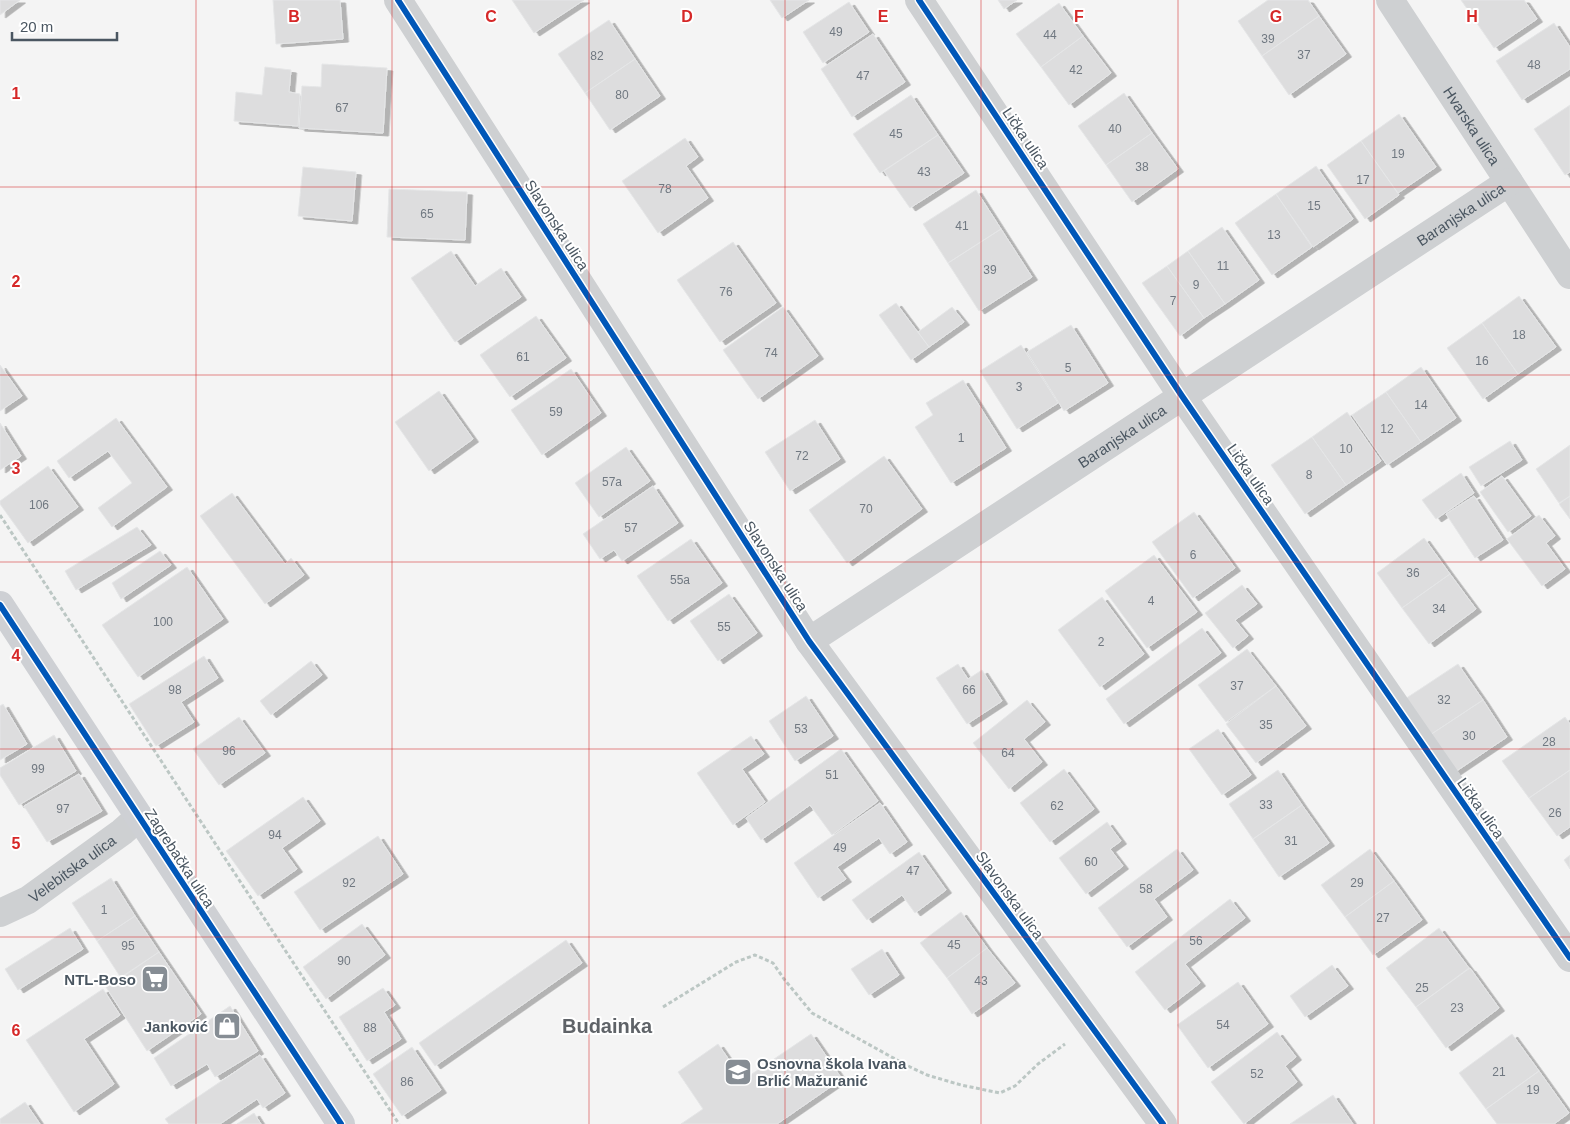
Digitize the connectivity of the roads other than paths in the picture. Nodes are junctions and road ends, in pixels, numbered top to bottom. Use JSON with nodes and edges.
{"nodes":[{"id":1,"x":398,"y":0,"type":"edge"},
{"id":2,"x":919,"y":0,"type":"edge"},
{"id":3,"x":1390,"y":0,"type":"edge"},
{"id":4,"x":1509,"y":182,"type":"junction"},
{"id":5,"x":1570,"y":275,"type":"edge"},
{"id":6,"x":1182,"y":396,"type":"junction"},
{"id":7,"x":0,"y":605,"type":"edge"},
{"id":8,"x":809,"y":641,"type":"junction"},
{"id":9,"x":139,"y":817,"type":"junction"},
{"id":10,"x":0,"y":913,"type":"edge"},
{"id":11,"x":1570,"y":958,"type":"edge"},
{"id":12,"x":341,"y":1124,"type":"edge"},
{"id":13,"x":1163,"y":1124,"type":"edge"}],
"edges":[{"from":1,"to":8,"type":"street","name":"Slavonska ulica"},
{"from":2,"to":6,"type":"street","name":"Lička ulica"},
{"from":3,"to":4,"type":"street","name":"Hvarska ulica"},
{"from":4,"to":5,"type":"street","name":"Hvarska ulica"},
{"from":4,"to":6,"type":"street","name":"Baranjska ulica"},
{"from":6,"to":8,"type":"street","name":"Baranjska ulica"},
{"from":6,"to":11,"type":"street","name":"Lička ulica"},
{"from":7,"to":9,"type":"main road","name":"Zagrebačka ulica"},
{"from":8,"to":13,"type":"street","name":"Slavonska ulica"},
{"from":9,"to":10,"type":"street","name":"Velebitska ulica"},
{"from":9,"to":12,"type":"main road","name":"Zagrebačka ulica"}]}
